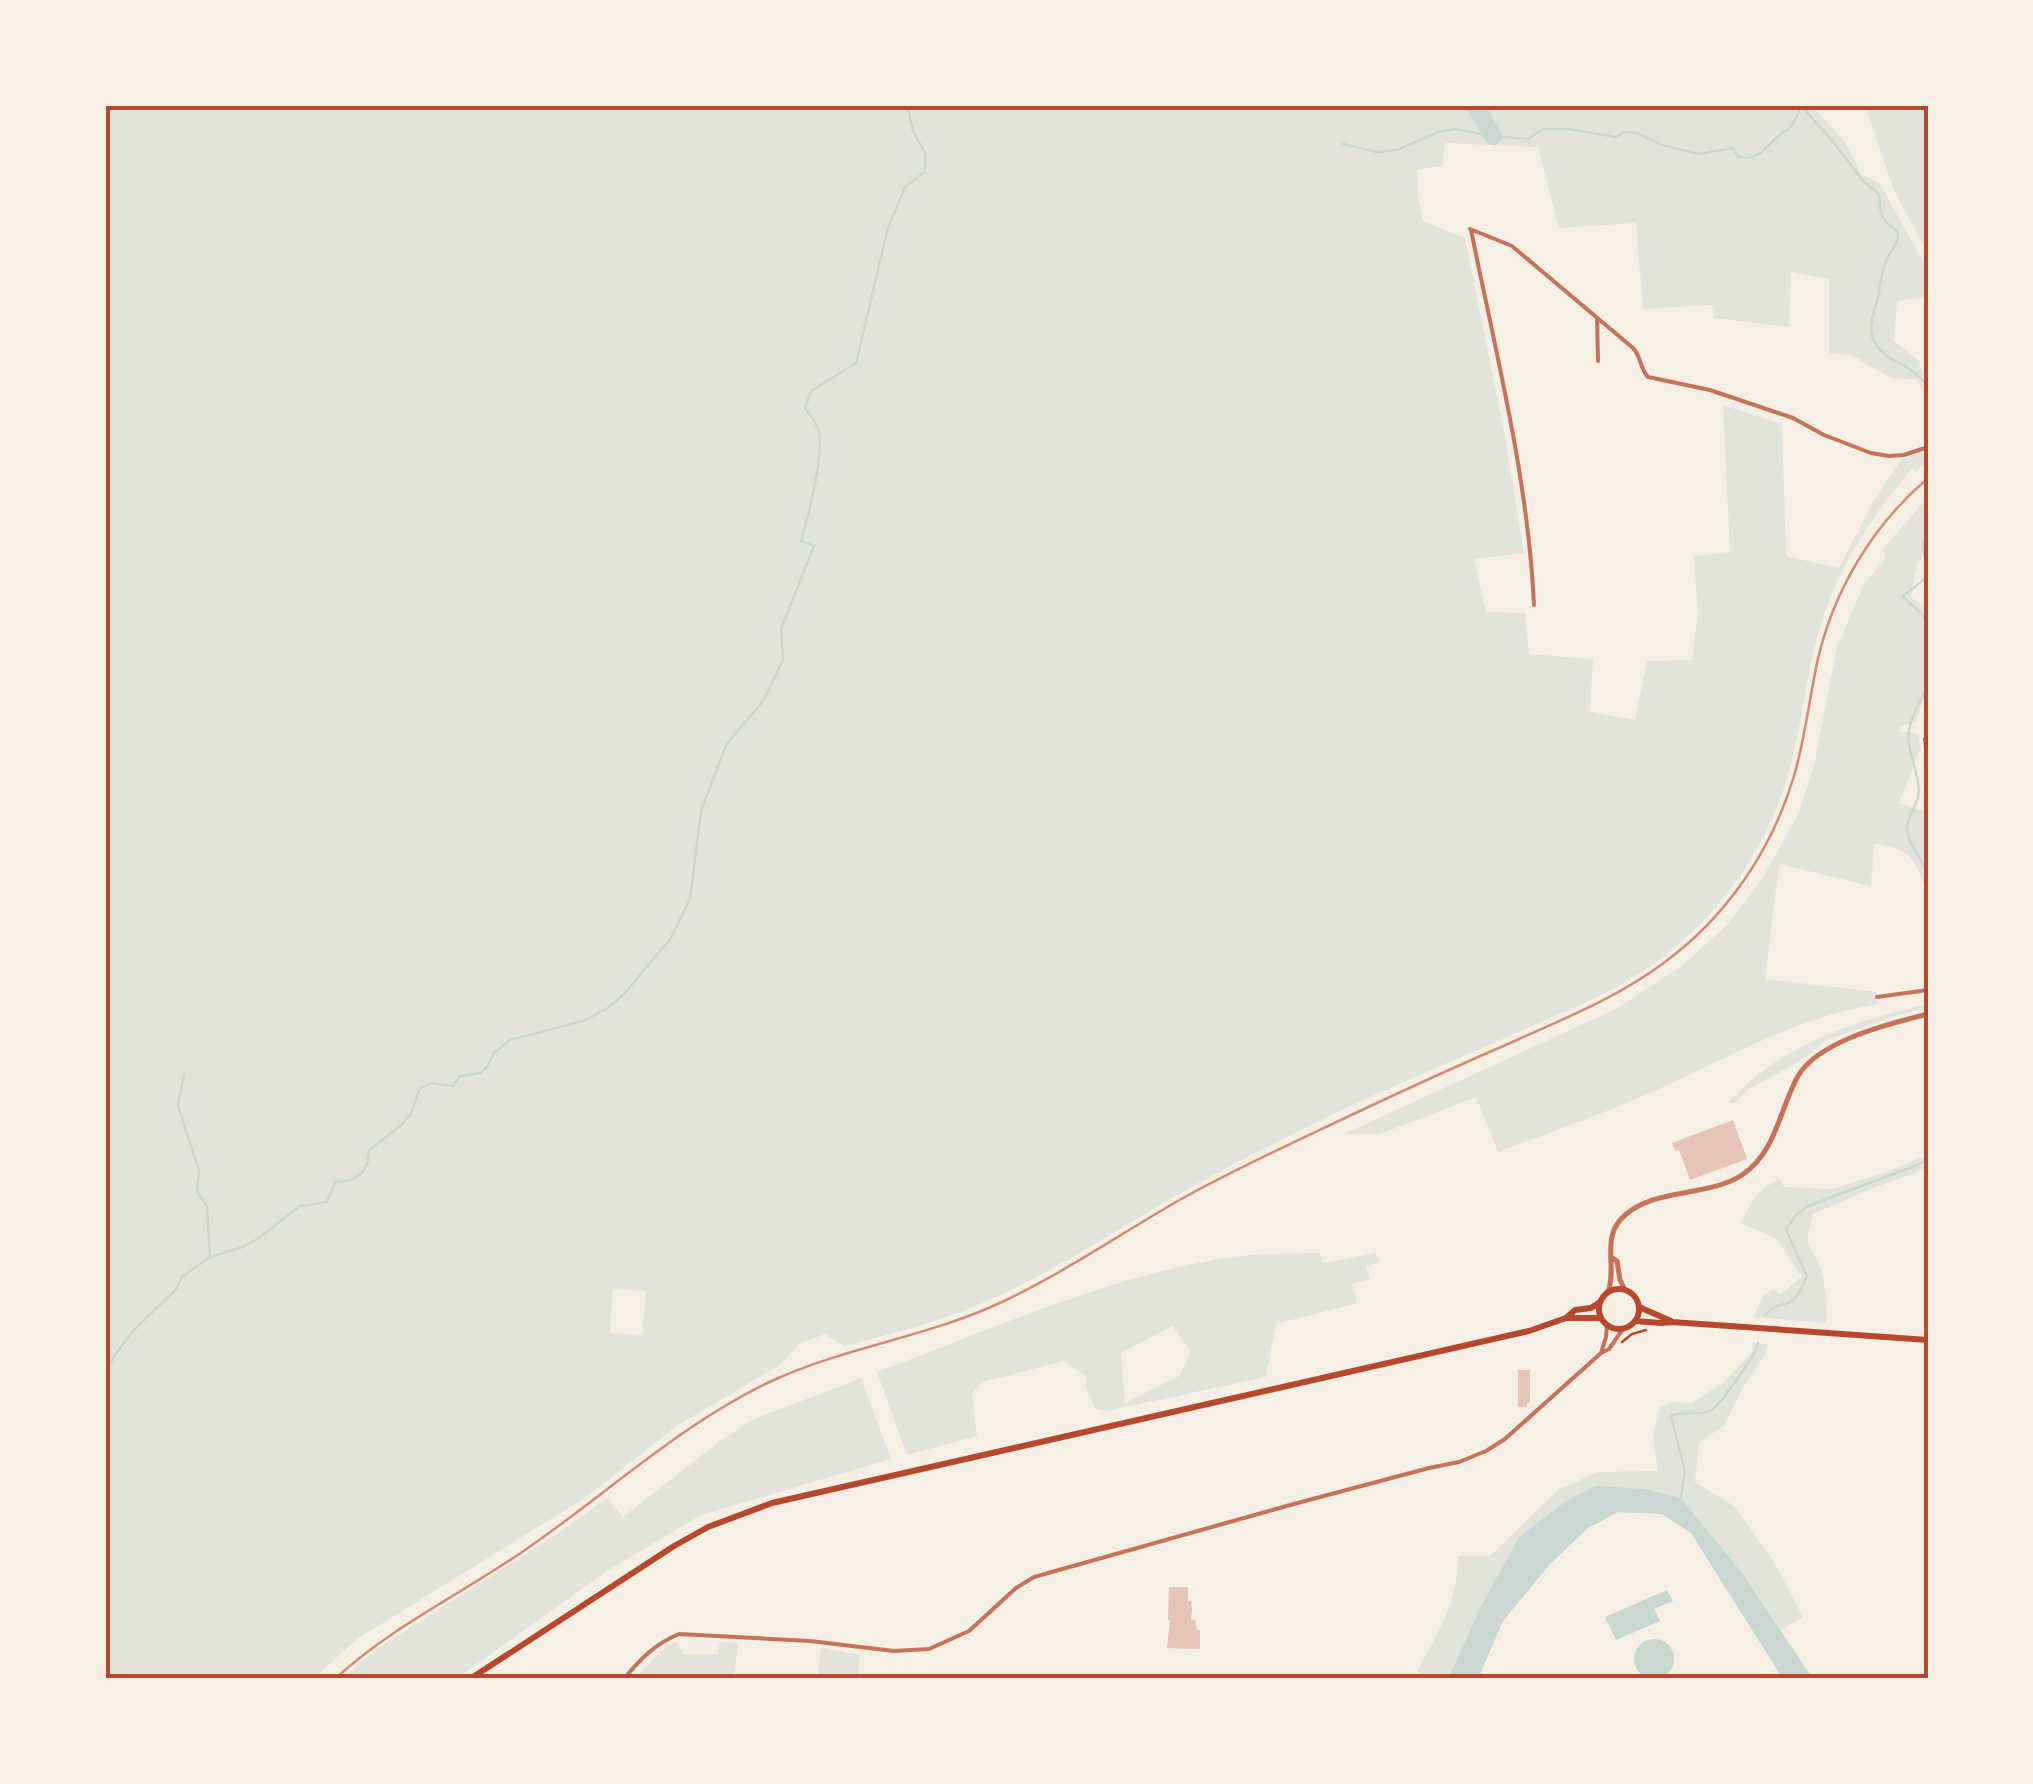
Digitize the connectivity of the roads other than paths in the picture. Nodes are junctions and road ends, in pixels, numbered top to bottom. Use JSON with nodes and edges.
{"nodes":[{"id":1,"x":1597,"y":318,"type":"junction"},
{"id":2,"x":1598,"y":361,"type":"dead end"},
{"id":3,"x":1928,"y":447,"type":"edge"},
{"id":4,"x":1534,"y":604,"type":"dead end"},
{"id":5,"x":1925,"y":739,"type":"dead end"},
{"id":6,"x":1928,"y":766,"type":"edge"},
{"id":7,"x":1928,"y":815,"type":"edge"},
{"id":8,"x":1928,"y":826,"type":"edge"},
{"id":9,"x":1928,"y":990,"type":"edge"},
{"id":10,"x":1877,"y":997,"type":"dead end"},
{"id":11,"x":1928,"y":1014,"type":"edge"},
{"id":12,"x":1612,"y":1258,"type":"junction"},
{"id":13,"x":1625,"y":1290,"type":"junction"},
{"id":14,"x":1608,"y":1292,"type":"junction"},
{"id":15,"x":1600,"y":1302,"type":"junction"},
{"id":16,"x":1639,"y":1308,"type":"junction"},
{"id":17,"x":1566,"y":1318,"type":"junction"},
{"id":18,"x":1635,"y":1321,"type":"junction"},
{"id":19,"x":1604,"y":1322,"type":"junction"},
{"id":20,"x":1672,"y":1322,"type":"junction"},
{"id":21,"x":1623,"y":1328,"type":"junction"},
{"id":22,"x":1928,"y":1340,"type":"edge"},
{"id":23,"x":1601,"y":1353,"type":"junction"},
{"id":24,"x":470,"y":1679,"type":"edge"},
{"id":25,"x":624,"y":1679,"type":"edge"}],
"edges":[{"from":1,"to":2,"type":"street"},
{"from":1,"to":3,"type":"street"},
{"from":1,"to":4,"type":"street"},
{"from":5,"to":6,"type":"street"},
{"from":7,"to":8,"type":"street"},
{"from":9,"to":10,"type":"street"},
{"from":11,"to":12,"type":"street"},
{"from":12,"to":13,"type":"street"},
{"from":12,"to":14,"type":"street"},
{"from":13,"to":14,"type":"main road"},
{"from":13,"to":16,"type":"main road"},
{"from":14,"to":15,"type":"main road"},
{"from":15,"to":17,"type":"main road"},
{"from":15,"to":19,"type":"main road"},
{"from":16,"to":18,"type":"main road"},
{"from":16,"to":20,"type":"main road"},
{"from":17,"to":19,"type":"main road"},
{"from":17,"to":24,"type":"main road"},
{"from":18,"to":20,"type":"main road"},
{"from":18,"to":21,"type":"main road"},
{"from":19,"to":21,"type":"main road"},
{"from":19,"to":23,"type":"street"},
{"from":20,"to":22,"type":"main road"},
{"from":21,"to":23,"type":"street"},
{"from":23,"to":25,"type":"street"}]}
